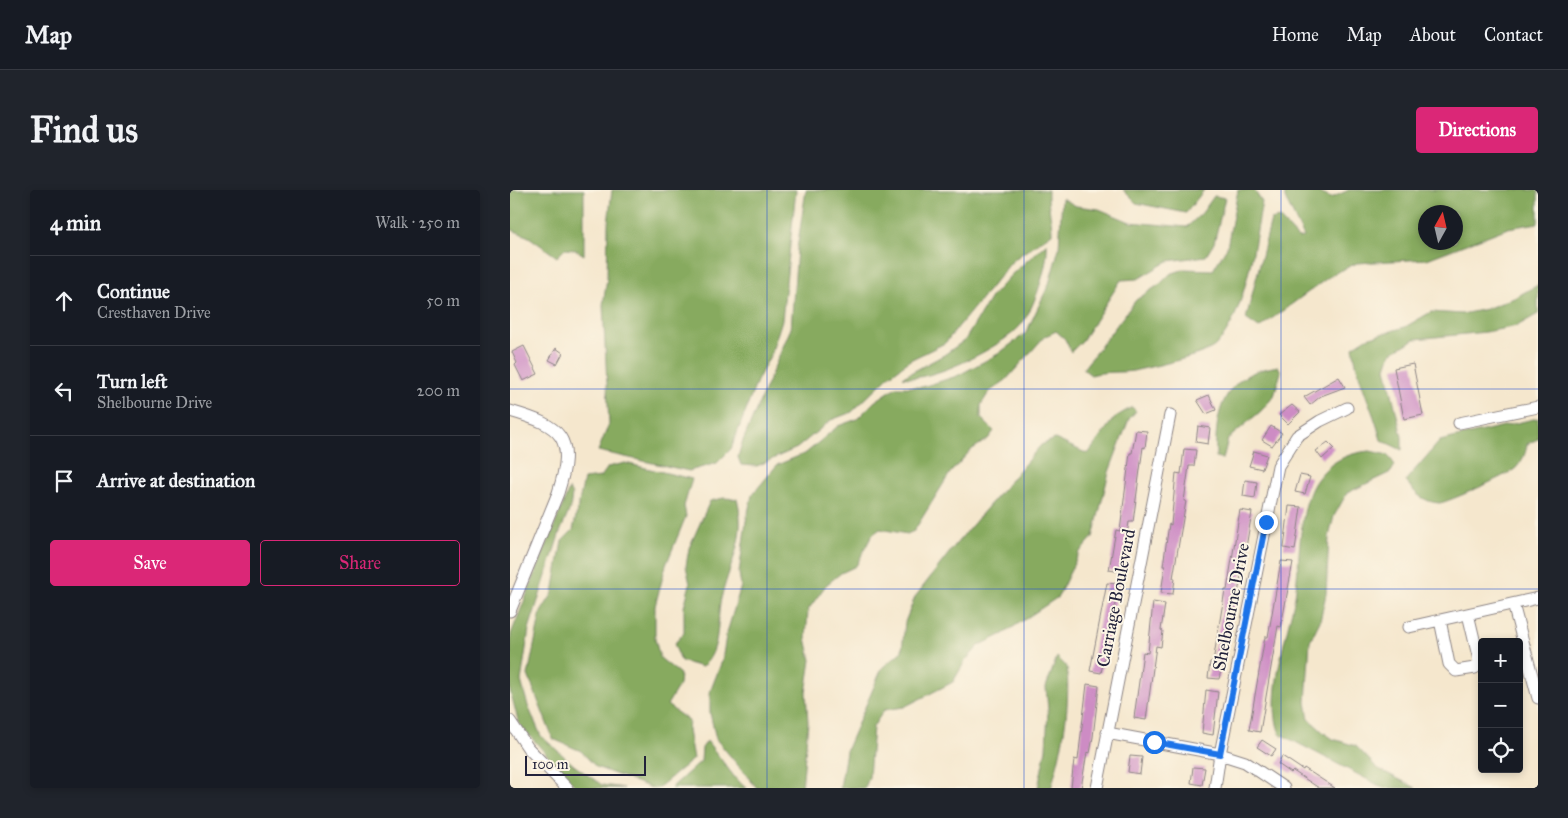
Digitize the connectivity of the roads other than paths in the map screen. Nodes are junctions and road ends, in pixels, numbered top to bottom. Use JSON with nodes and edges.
{"nodes":[{"id":1,"x":1538,"y":407,"type":"edge"},
{"id":2,"x":1348,"y":408,"type":"dead end"},
{"id":3,"x":510,"y":410,"type":"edge"},
{"id":4,"x":1170,"y":415,"type":"dead end"},
{"id":5,"x":1459,"y":422,"type":"dead end"},
{"id":6,"x":1538,"y":598,"type":"edge"},
{"id":7,"x":1513,"y":604,"type":"junction"},
{"id":8,"x":510,"y":611,"type":"edge"},
{"id":9,"x":1468,"y":614,"type":"junction"},
{"id":10,"x":1440,"y":620,"type":"junction"},
{"id":11,"x":1409,"y":626,"type":"dead end"},
{"id":12,"x":1538,"y":698,"type":"edge"},
{"id":13,"x":510,"y":721,"type":"edge"},
{"id":14,"x":1107,"y":733,"type":"junction"},
{"id":15,"x":1220,"y":754,"type":"junction"},
{"id":16,"x":567,"y":788,"type":"edge"},
{"id":17,"x":1098,"y":788,"type":"edge"},
{"id":18,"x":1215,"y":788,"type":"edge"},
{"id":19,"x":1284,"y":788,"type":"edge"}],
"edges":[{"from":1,"to":5,"type":"street"},
{"from":2,"to":15,"type":"street","name":"Shelbourne Drive"},
{"from":3,"to":8,"type":"street"},
{"from":4,"to":14,"type":"street","name":"Carriage Boulevard"},
{"from":6,"to":7,"type":"street"},
{"from":7,"to":9,"type":"street"},
{"from":7,"to":12,"type":"street"},
{"from":9,"to":10,"type":"street"},
{"from":9,"to":10,"type":"street"},
{"from":10,"to":11,"type":"street"},
{"from":13,"to":16,"type":"street"},
{"from":14,"to":15,"type":"street"},
{"from":14,"to":17,"type":"street","name":"Carriage Boulevard"},
{"from":15,"to":18,"type":"street","name":"Shelbourne Drive"},
{"from":15,"to":19,"type":"street"}]}
